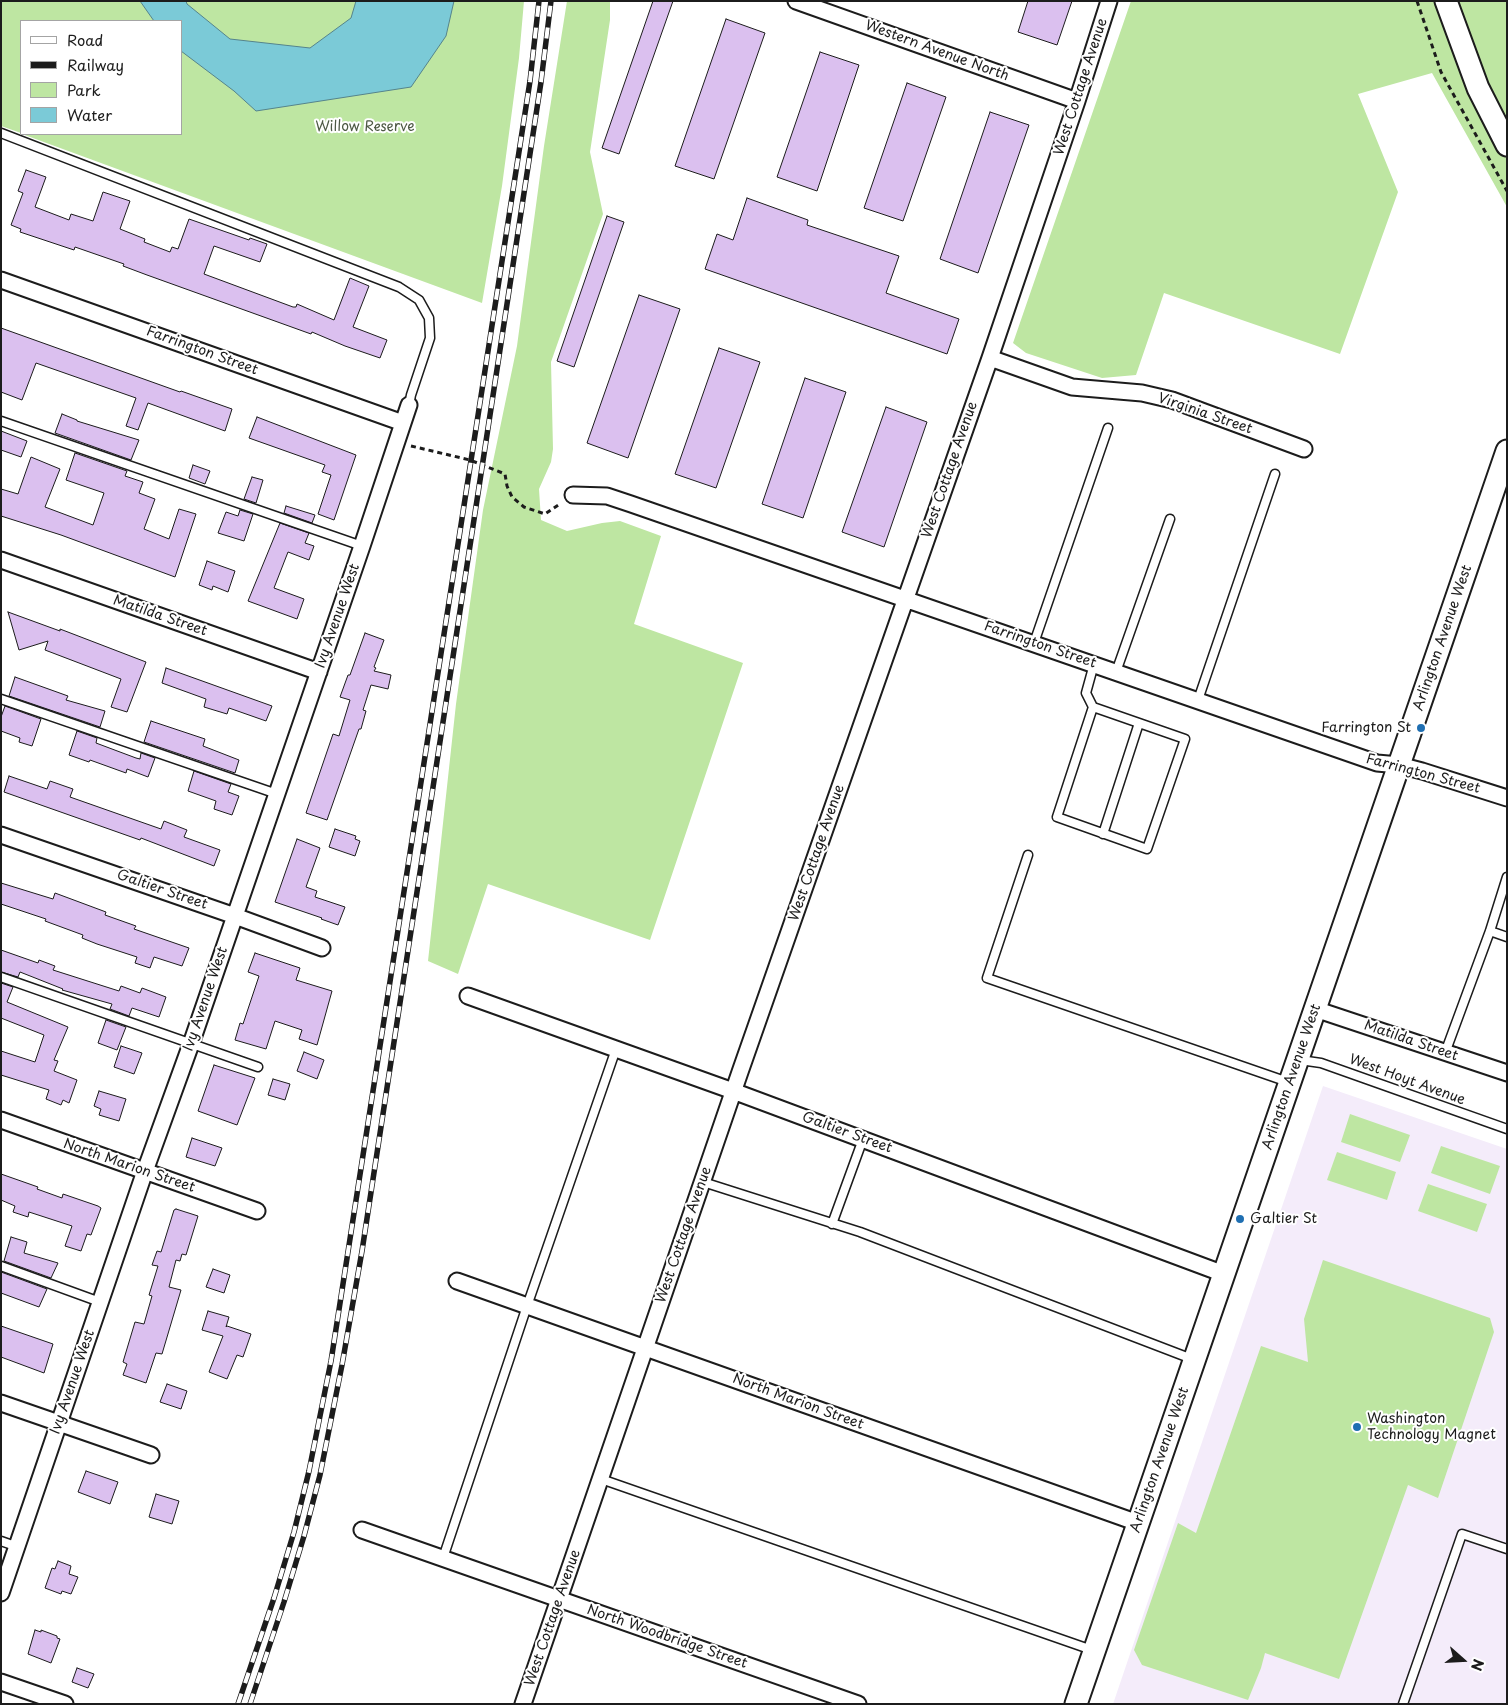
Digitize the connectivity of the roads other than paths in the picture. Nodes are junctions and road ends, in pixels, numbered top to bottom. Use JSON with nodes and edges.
{"nodes":[{"id":1,"x":796,"y":1,"type":"edge"},
{"id":2,"x":1109,"y":1,"type":"edge"},
{"id":3,"x":1446,"y":1,"type":"edge"},
{"id":4,"x":1077,"y":101,"type":"junction"},
{"id":5,"x":1,"y":133,"type":"edge"},
{"id":6,"x":1507,"y":146,"type":"edge"},
{"id":7,"x":1,"y":280,"type":"edge"},
{"id":8,"x":990,"y":358,"type":"junction"},
{"id":9,"x":409,"y":405,"type":"joint"},
{"id":10,"x":1,"y":421,"type":"edge"},
{"id":11,"x":403,"y":423,"type":"junction"},
{"id":12,"x":1108,"y":428,"type":"dead end"},
{"id":13,"x":1304,"y":449,"type":"dead end"},
{"id":14,"x":1507,"y":451,"type":"edge"},
{"id":15,"x":1274,"y":474,"type":"dead end"},
{"id":16,"x":573,"y":495,"type":"road end"},
{"id":17,"x":1170,"y":519,"type":"dead end"},
{"id":18,"x":362,"y":546,"type":"junction"},
{"id":19,"x":1,"y":560,"type":"edge"},
{"id":20,"x":906,"y":598,"type":"junction"},
{"id":21,"x":1034,"y":643,"type":"junction"},
{"id":22,"x":1094,"y":664,"type":"junction"},
{"id":23,"x":319,"y":672,"type":"junction"},
{"id":24,"x":1116,"y":672,"type":"junction"},
{"id":25,"x":1,"y":699,"type":"edge"},
{"id":26,"x":1198,"y":700,"type":"junction"},
{"id":27,"x":1093,"y":707,"type":"junction"},
{"id":28,"x":1139,"y":723,"type":"junction"},
{"id":29,"x":1399,"y":765,"type":"junction"},
{"id":30,"x":277,"y":794,"type":"junction"},
{"id":31,"x":1507,"y":798,"type":"edge"},
{"id":32,"x":1103,"y":834,"type":"junction"},
{"id":33,"x":1,"y":835,"type":"edge"},
{"id":34,"x":1028,"y":855,"type":"dead end"},
{"id":35,"x":1507,"y":877,"type":"edge"},
{"id":36,"x":235,"y":916,"type":"junction"},
{"id":37,"x":1490,"y":931,"type":"junction"},
{"id":38,"x":1507,"y":937,"type":"edge"},
{"id":39,"x":322,"y":948,"type":"dead end"},
{"id":40,"x":1,"y":977,"type":"edge"},
{"id":41,"x":468,"y":996,"type":"dead end"},
{"id":42,"x":1315,"y":1009,"type":"junction"},
{"id":43,"x":191,"y":1044,"type":"junction"},
{"id":44,"x":616,"y":1049,"type":"junction"},
{"id":45,"x":1445,"y":1053,"type":"junction"},
{"id":46,"x":1298,"y":1059,"type":"junction"},
{"id":47,"x":258,"y":1067,"type":"dead end"},
{"id":48,"x":1507,"y":1074,"type":"edge"},
{"id":49,"x":1290,"y":1083,"type":"junction"},
{"id":50,"x":734,"y":1090,"type":"junction"},
{"id":51,"x":1,"y":1120,"type":"edge"},
{"id":52,"x":1507,"y":1129,"type":"edge"},
{"id":53,"x":864,"y":1139,"type":"junction"},
{"id":54,"x":145,"y":1171,"type":"junction"},
{"id":55,"x":703,"y":1182,"type":"junction"},
{"id":56,"x":257,"y":1211,"type":"dead end"},
{"id":57,"x":832,"y":1224,"type":"junction"},
{"id":58,"x":1,"y":1266,"type":"edge"},
{"id":59,"x":1224,"y":1274,"type":"junction"},
{"id":60,"x":457,"y":1281,"type":"dead end"},
{"id":61,"x":100,"y":1302,"type":"junction"},
{"id":62,"x":527,"y":1306,"type":"junction"},
{"id":63,"x":646,"y":1348,"type":"junction"},
{"id":64,"x":1194,"y":1360,"type":"junction"},
{"id":65,"x":1,"y":1403,"type":"edge"},
{"id":66,"x":58,"y":1423,"type":"junction"},
{"id":67,"x":151,"y":1455,"type":"dead end"},
{"id":68,"x":601,"y":1478,"type":"junction"},
{"id":69,"x":1138,"y":1523,"type":"junction"},
{"id":70,"x":362,"y":1530,"type":"dead end"},
{"id":71,"x":1,"y":1541,"type":"edge"},
{"id":72,"x":18,"y":1547,"type":"junction"},
{"id":73,"x":1507,"y":1549,"type":"edge"},
{"id":74,"x":443,"y":1558,"type":"junction"},
{"id":75,"x":1,"y":1593,"type":"edge"},
{"id":76,"x":559,"y":1599,"type":"junction"},
{"id":77,"x":1094,"y":1651,"type":"junction"},
{"id":78,"x":1,"y":1682,"type":"edge"},
{"id":79,"x":65,"y":1704,"type":"edge"},
{"id":80,"x":523,"y":1704,"type":"edge"},
{"id":81,"x":858,"y":1704,"type":"edge"},
{"id":82,"x":1076,"y":1704,"type":"edge"},
{"id":83,"x":1403,"y":1704,"type":"edge"}],
"edges":[{"from":1,"to":4,"type":"street","name":"Western Avenue North"},
{"from":2,"to":4,"type":"street","name":"West Cottage Avenue"},
{"from":3,"to":6,"type":"street"},
{"from":4,"to":8,"type":"street","name":"West Cottage Avenue"},
{"from":5,"to":9,"type":"lane"},
{"from":7,"to":11,"type":"street","name":"Farrington Street"},
{"from":8,"to":13,"type":"street","name":"Virginia Street"},
{"from":8,"to":20,"type":"street","name":"West Cottage Avenue"},
{"from":9,"to":11,"type":"street","name":"Ivy Avenue West"},
{"from":10,"to":18,"type":"lane"},
{"from":11,"to":18,"type":"street","name":"Ivy Avenue West"},
{"from":12,"to":21,"type":"lane"},
{"from":14,"to":29,"type":"street","name":"Arlington Avenue West"},
{"from":15,"to":26,"type":"lane"},
{"from":16,"to":20,"type":"street","name":"Farrington Street"},
{"from":17,"to":24,"type":"lane"},
{"from":18,"to":23,"type":"street","name":"Ivy Avenue West"},
{"from":19,"to":23,"type":"street","name":"Matilda Street"},
{"from":20,"to":21,"type":"street","name":"Farrington Street"},
{"from":20,"to":50,"type":"street","name":"West Cottage Avenue"},
{"from":21,"to":22,"type":"street","name":"Farrington Street"},
{"from":22,"to":24,"type":"street","name":"Farrington Street"},
{"from":22,"to":27,"type":"lane"},
{"from":23,"to":30,"type":"street","name":"Ivy Avenue West"},
{"from":24,"to":26,"type":"street","name":"Farrington Street"},
{"from":25,"to":30,"type":"lane"},
{"from":26,"to":29,"type":"street","name":"Farrington Street"},
{"from":27,"to":28,"type":"lane"},
{"from":27,"to":32,"type":"lane"},
{"from":28,"to":32,"type":"lane"},
{"from":28,"to":32,"type":"lane"},
{"from":29,"to":31,"type":"street","name":"Farrington Street"},
{"from":29,"to":42,"type":"street","name":"Arlington Avenue West"},
{"from":30,"to":36,"type":"street","name":"Ivy Avenue West"},
{"from":33,"to":36,"type":"street","name":"Galtier Street"},
{"from":34,"to":49,"type":"lane"},
{"from":35,"to":37,"type":"lane"},
{"from":36,"to":39,"type":"street","name":"Galtier Street"},
{"from":36,"to":43,"type":"street","name":"Ivy Avenue West"},
{"from":37,"to":38,"type":"lane"},
{"from":37,"to":45,"type":"lane"},
{"from":40,"to":43,"type":"lane"},
{"from":41,"to":44,"type":"street","name":"Galtier Street"},
{"from":42,"to":45,"type":"street","name":"Matilda Street"},
{"from":42,"to":46,"type":"street","name":"Arlington Avenue West"},
{"from":43,"to":47,"type":"lane"},
{"from":43,"to":54,"type":"street","name":"Ivy Avenue West"},
{"from":44,"to":50,"type":"street","name":"Galtier Street"},
{"from":44,"to":62,"type":"lane"},
{"from":45,"to":48,"type":"street","name":"Matilda Street"},
{"from":46,"to":49,"type":"street","name":"Arlington Avenue West"},
{"from":46,"to":52,"type":"lane","name":"West Hoyt Avenue"},
{"from":49,"to":59,"type":"street","name":"Arlington Avenue West"},
{"from":50,"to":53,"type":"street","name":"Galtier Street"},
{"from":50,"to":55,"type":"street","name":"West Cottage Avenue"},
{"from":51,"to":54,"type":"street","name":"North Marion Street"},
{"from":53,"to":57,"type":"lane"},
{"from":53,"to":59,"type":"street","name":"Galtier Street"},
{"from":54,"to":56,"type":"street","name":"North Marion Street"},
{"from":54,"to":61,"type":"street","name":"Ivy Avenue West"},
{"from":55,"to":57,"type":"lane"},
{"from":55,"to":63,"type":"street","name":"West Cottage Avenue"},
{"from":57,"to":64,"type":"lane"},
{"from":58,"to":61,"type":"lane"},
{"from":59,"to":64,"type":"street","name":"Arlington Avenue West"},
{"from":60,"to":62,"type":"street","name":"North Marion Street"},
{"from":61,"to":66,"type":"street","name":"Ivy Avenue West"},
{"from":62,"to":63,"type":"street","name":"North Marion Street"},
{"from":62,"to":74,"type":"lane"},
{"from":63,"to":68,"type":"street","name":"West Cottage Avenue"},
{"from":63,"to":69,"type":"street","name":"North Marion Street"},
{"from":64,"to":69,"type":"street","name":"Arlington Avenue West"},
{"from":65,"to":66,"type":"street"},
{"from":66,"to":67,"type":"street"},
{"from":66,"to":72,"type":"street","name":"Ivy Avenue West"},
{"from":68,"to":76,"type":"street","name":"West Cottage Avenue"},
{"from":68,"to":77,"type":"lane"},
{"from":69,"to":77,"type":"street","name":"Arlington Avenue West"},
{"from":70,"to":74,"type":"street","name":"North Woodbridge Street"},
{"from":71,"to":72,"type":"lane"},
{"from":72,"to":75,"type":"street","name":"Ivy Avenue West"},
{"from":73,"to":83,"type":"lane"},
{"from":74,"to":76,"type":"street","name":"North Woodbridge Street"},
{"from":76,"to":80,"type":"street","name":"West Cottage Avenue"},
{"from":76,"to":81,"type":"street","name":"North Woodbridge Street"},
{"from":77,"to":82,"type":"street","name":"Arlington Avenue West"},
{"from":78,"to":79,"type":"street"}]}
